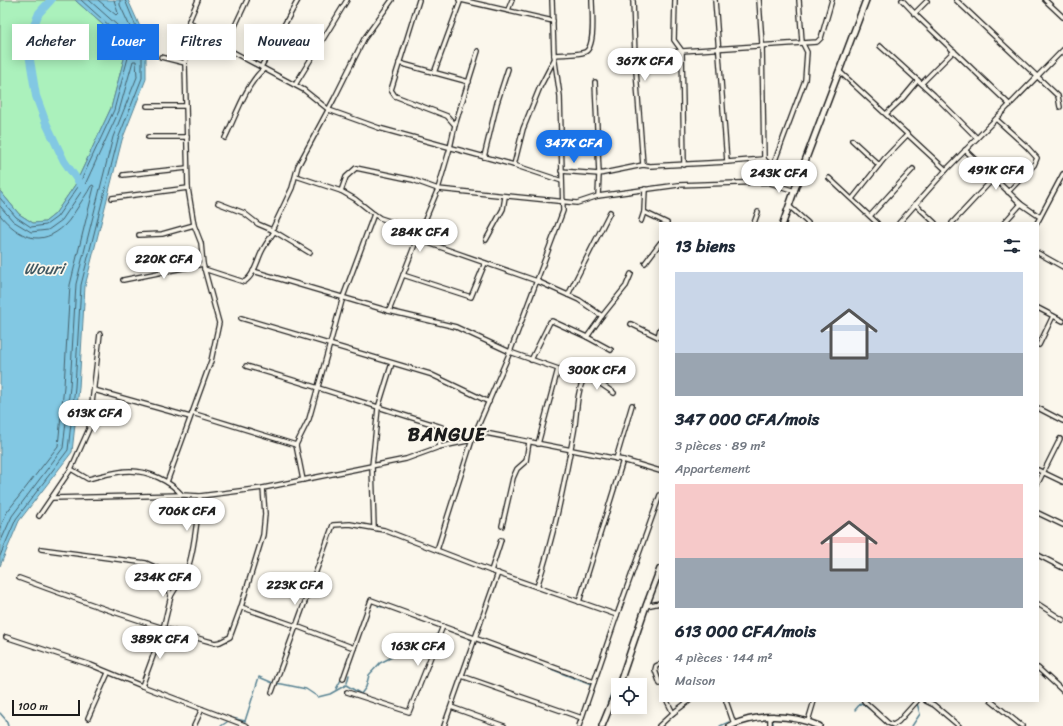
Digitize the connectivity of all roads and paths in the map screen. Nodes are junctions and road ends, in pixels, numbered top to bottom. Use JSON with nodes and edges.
{"nodes":[{"id":1,"x":198,"y":0,"type":"edge"},
{"id":2,"x":247,"y":0,"type":"edge"},
{"id":3,"x":298,"y":0,"type":"edge"},
{"id":4,"x":347,"y":0,"type":"edge"},
{"id":5,"x":392,"y":0,"type":"edge"},
{"id":6,"x":419,"y":0,"type":"edge"},
{"id":7,"x":460,"y":0,"type":"edge"},
{"id":8,"x":512,"y":0,"type":"edge"},
{"id":9,"x":552,"y":0,"type":"edge"},
{"id":10,"x":592,"y":0,"type":"edge"},
{"id":11,"x":633,"y":0,"type":"edge"},
{"id":12,"x":675,"y":0,"type":"edge"},
{"id":13,"x":715,"y":0,"type":"edge"},
{"id":14,"x":760,"y":0,"type":"edge"},
{"id":15,"x":799,"y":0,"type":"edge"},
{"id":16,"x":832,"y":0,"type":"edge"},
{"id":17,"x":866,"y":0,"type":"edge"},
{"id":18,"x":902,"y":0,"type":"edge"},
{"id":19,"x":956,"y":0,"type":"edge"},
{"id":20,"x":1045,"y":0,"type":"edge"},
{"id":21,"x":927,"y":1,"type":"dead end"},
{"id":22,"x":508,"y":10,"type":"junction"},
{"id":23,"x":914,"y":14,"type":"junction"},
{"id":24,"x":1063,"y":17,"type":"edge"},
{"id":25,"x":189,"y":21,"type":"junction"},
{"id":26,"x":553,"y":21,"type":"junction"},
{"id":27,"x":192,"y":24,"type":"edge"},
{"id":28,"x":236,"y":24,"type":"edge"},
{"id":29,"x":802,"y":42,"type":"junction"},
{"id":30,"x":762,"y":44,"type":"junction"},
{"id":31,"x":880,"y":46,"type":"dead end"},
{"id":32,"x":718,"y":49,"type":"junction"},
{"id":33,"x":478,"y":50,"type":"dead end"},
{"id":34,"x":1063,"y":50,"type":"edge"},
{"id":35,"x":682,"y":51,"type":"junction"},
{"id":36,"x":954,"y":51,"type":"junction"},
{"id":37,"x":236,"y":54,"type":"edge"},
{"id":38,"x":554,"y":55,"type":"junction"},
{"id":39,"x":161,"y":57,"type":"dead end"},
{"id":40,"x":635,"y":57,"type":"junction"},
{"id":41,"x":554,"y":60,"type":"junction"},
{"id":42,"x":185,"y":63,"type":"junction"},
{"id":43,"x":399,"y":63,"type":"junction"},
{"id":44,"x":263,"y":68,"type":"junction"},
{"id":45,"x":508,"y":69,"type":"dead end"},
{"id":46,"x":839,"y":71,"type":"junction"},
{"id":47,"x":434,"y":73,"type":"junction"},
{"id":48,"x":1038,"y":77,"type":"junction"},
{"id":49,"x":468,"y":82,"type":"junction"},
{"id":50,"x":595,"y":82,"type":"dead end"},
{"id":51,"x":920,"y":82,"type":"junction"},
{"id":52,"x":295,"y":86,"type":"junction"},
{"id":53,"x":1010,"y":105,"type":"junction"},
{"id":54,"x":147,"y":106,"type":"dead end"},
{"id":55,"x":186,"y":106,"type":"junction"},
{"id":56,"x":1060,"y":107,"type":"dead end"},
{"id":57,"x":329,"y":110,"type":"junction"},
{"id":58,"x":886,"y":114,"type":"junction"},
{"id":59,"x":996,"y":119,"type":"junction"},
{"id":60,"x":455,"y":125,"type":"junction"},
{"id":61,"x":908,"y":134,"type":"junction"},
{"id":62,"x":148,"y":137,"type":"dead end"},
{"id":63,"x":187,"y":137,"type":"junction"},
{"id":64,"x":225,"y":138,"type":"dead end"},
{"id":65,"x":977,"y":138,"type":"junction"},
{"id":66,"x":852,"y":140,"type":"dead end"},
{"id":67,"x":450,"y":148,"type":"junction"},
{"id":68,"x":965,"y":150,"type":"junction"},
{"id":69,"x":484,"y":157,"type":"junction"},
{"id":70,"x":764,"y":159,"type":"junction"},
{"id":71,"x":727,"y":162,"type":"junction"},
{"id":72,"x":643,"y":165,"type":"junction"},
{"id":73,"x":684,"y":165,"type":"junction"},
{"id":74,"x":879,"y":165,"type":"junction"},
{"id":75,"x":514,"y":166,"type":"junction"},
{"id":76,"x":187,"y":168,"type":"junction"},
{"id":77,"x":913,"y":169,"type":"dead end"},
{"id":78,"x":946,"y":170,"type":"junction"},
{"id":79,"x":772,"y":171,"type":"junction"},
{"id":80,"x":561,"y":172,"type":"junction"},
{"id":81,"x":599,"y":174,"type":"junction"},
{"id":82,"x":1063,"y":174,"type":"edge"},
{"id":83,"x":123,"y":175,"type":"dead end"},
{"id":84,"x":296,"y":176,"type":"junction"},
{"id":85,"x":829,"y":178,"type":"dead end"},
{"id":86,"x":994,"y":178,"type":"junction"},
{"id":87,"x":562,"y":181,"type":"junction"},
{"id":88,"x":767,"y":182,"type":"junction"},
{"id":89,"x":188,"y":188,"type":"junction"},
{"id":90,"x":438,"y":189,"type":"junction"},
{"id":91,"x":645,"y":189,"type":"junction"},
{"id":92,"x":341,"y":191,"type":"junction"},
{"id":93,"x":795,"y":191,"type":"junction"},
{"id":94,"x":1008,"y":192,"type":"junction"},
{"id":95,"x":505,"y":196,"type":"junction"},
{"id":96,"x":598,"y":196,"type":"junction"},
{"id":97,"x":112,"y":198,"type":"dead end"},
{"id":98,"x":852,"y":199,"type":"junction"},
{"id":99,"x":563,"y":202,"type":"junction"},
{"id":100,"x":218,"y":203,"type":"dead end"},
{"id":101,"x":915,"y":204,"type":"junction"},
{"id":102,"x":1021,"y":204,"type":"junction"},
{"id":103,"x":790,"y":206,"type":"junction"},
{"id":104,"x":610,"y":212,"type":"dead end"},
{"id":105,"x":644,"y":212,"type":"junction"},
{"id":106,"x":758,"y":212,"type":"dead end"},
{"id":107,"x":374,"y":214,"type":"junction"},
{"id":108,"x":870,"y":216,"type":"junction"},
{"id":109,"x":1040,"y":217,"type":"junction"},
{"id":110,"x":641,"y":221,"type":"dead end"},
{"id":111,"x":665,"y":222,"type":"edge"},
{"id":112,"x":754,"y":222,"type":"edge"},
{"id":113,"x":783,"y":222,"type":"edge"},
{"id":114,"x":807,"y":222,"type":"edge"},
{"id":115,"x":876,"y":222,"type":"edge"},
{"id":116,"x":900,"y":222,"type":"edge"},
{"id":117,"x":934,"y":222,"type":"edge"},
{"id":118,"x":953,"y":222,"type":"edge"},
{"id":119,"x":1005,"y":222,"type":"edge"},
{"id":120,"x":1038,"y":222,"type":"edge"},
{"id":121,"x":194,"y":225,"type":"junction"},
{"id":122,"x":273,"y":231,"type":"junction"},
{"id":123,"x":420,"y":231,"type":"junction"},
{"id":124,"x":139,"y":235,"type":"dead end"},
{"id":125,"x":417,"y":239,"type":"junction"},
{"id":126,"x":486,"y":240,"type":"dead end"},
{"id":127,"x":659,"y":244,"type":"edge"},
{"id":128,"x":310,"y":253,"type":"dead end"},
{"id":129,"x":1039,"y":255,"type":"edge"},
{"id":130,"x":485,"y":263,"type":"junction"},
{"id":131,"x":645,"y":263,"type":"dead end"},
{"id":132,"x":203,"y":264,"type":"junction"},
{"id":133,"x":1063,"y":267,"type":"edge"},
{"id":134,"x":204,"y":269,"type":"junction"},
{"id":135,"x":254,"y":271,"type":"junction"},
{"id":136,"x":631,"y":274,"type":"dead end"},
{"id":137,"x":403,"y":275,"type":"junction"},
{"id":138,"x":123,"y":280,"type":"dead end"},
{"id":139,"x":537,"y":281,"type":"junction"},
{"id":140,"x":568,"y":295,"type":"junction"},
{"id":141,"x":343,"y":297,"type":"junction"},
{"id":142,"x":1039,"y":309,"type":"edge"},
{"id":143,"x":389,"y":311,"type":"junction"},
{"id":144,"x":602,"y":316,"type":"junction"},
{"id":145,"x":1053,"y":316,"type":"junction"},
{"id":146,"x":241,"y":318,"type":"dead end"},
{"id":147,"x":1063,"y":321,"type":"edge"},
{"id":148,"x":631,"y":324,"type":"dead end"},
{"id":149,"x":100,"y":334,"type":"dead end"},
{"id":150,"x":587,"y":337,"type":"junction"},
{"id":151,"x":659,"y":337,"type":"edge"},
{"id":152,"x":330,"y":344,"type":"junction"},
{"id":153,"x":1039,"y":345,"type":"edge"},
{"id":154,"x":611,"y":350,"type":"dead end"},
{"id":155,"x":510,"y":352,"type":"junction"},
{"id":156,"x":531,"y":360,"type":"junction"},
{"id":157,"x":392,"y":363,"type":"junction"},
{"id":158,"x":246,"y":366,"type":"dead end"},
{"id":159,"x":558,"y":369,"type":"junction"},
{"id":160,"x":584,"y":378,"type":"junction"},
{"id":161,"x":318,"y":387,"type":"junction"},
{"id":162,"x":94,"y":390,"type":"junction"},
{"id":163,"x":614,"y":393,"type":"dead end"},
{"id":164,"x":488,"y":402,"type":"junction"},
{"id":165,"x":632,"y":405,"type":"dead end"},
{"id":166,"x":378,"y":408,"type":"junction"},
{"id":167,"x":1039,"y":409,"type":"edge"},
{"id":168,"x":191,"y":415,"type":"junction"},
{"id":169,"x":1063,"y":421,"type":"edge"},
{"id":170,"x":476,"y":432,"type":"junction"},
{"id":171,"x":1060,"y":439,"type":"dead end"},
{"id":172,"x":472,"y":440,"type":"junction"},
{"id":173,"x":529,"y":442,"type":"junction"},
{"id":174,"x":538,"y":444,"type":"junction"},
{"id":175,"x":296,"y":445,"type":"junction"},
{"id":176,"x":439,"y":447,"type":"junction"},
{"id":177,"x":570,"y":450,"type":"junction"},
{"id":178,"x":616,"y":459,"type":"junction"},
{"id":179,"x":623,"y":460,"type":"junction"},
{"id":180,"x":372,"y":466,"type":"junction"},
{"id":181,"x":71,"y":469,"type":"junction"},
{"id":182,"x":1039,"y":470,"type":"edge"},
{"id":183,"x":659,"y":471,"type":"edge"},
{"id":184,"x":1043,"y":472,"type":"junction"},
{"id":185,"x":303,"y":480,"type":"junction"},
{"id":186,"x":1039,"y":481,"type":"edge"},
{"id":187,"x":167,"y":482,"type":"junction"},
{"id":188,"x":1063,"y":482,"type":"edge"},
{"id":189,"x":263,"y":488,"type":"junction"},
{"id":190,"x":182,"y":495,"type":"junction"},
{"id":191,"x":200,"y":496,"type":"junction"},
{"id":192,"x":52,"y":498,"type":"junction"},
{"id":193,"x":659,"y":498,"type":"edge"},
{"id":194,"x":1039,"y":513,"type":"edge"},
{"id":195,"x":39,"y":516,"type":"dead end"},
{"id":196,"x":1063,"y":525,"type":"edge"},
{"id":197,"x":502,"y":526,"type":"dead end"},
{"id":198,"x":374,"y":528,"type":"junction"},
{"id":199,"x":501,"y":540,"type":"dead end"},
{"id":200,"x":41,"y":549,"type":"dead end"},
{"id":201,"x":437,"y":550,"type":"junction"},
{"id":202,"x":1039,"y":556,"type":"edge"},
{"id":203,"x":152,"y":566,"type":"junction"},
{"id":204,"x":1063,"y":568,"type":"edge"},
{"id":205,"x":491,"y":571,"type":"junction"},
{"id":206,"x":659,"y":572,"type":"edge"},
{"id":207,"x":498,"y":573,"type":"junction"},
{"id":208,"x":183,"y":576,"type":"junction"},
{"id":209,"x":19,"y":578,"type":"dead end"},
{"id":210,"x":537,"y":587,"type":"junction"},
{"id":211,"x":171,"y":596,"type":"junction"},
{"id":212,"x":579,"y":602,"type":"junction"},
{"id":213,"x":659,"y":603,"type":"edge"},
{"id":214,"x":1039,"y":605,"type":"edge"},
{"id":215,"x":646,"y":606,"type":"junction"},
{"id":216,"x":241,"y":607,"type":"junction"},
{"id":217,"x":617,"y":615,"type":"junction"},
{"id":218,"x":1063,"y":620,"type":"edge"},
{"id":219,"x":296,"y":626,"type":"junction"},
{"id":220,"x":442,"y":626,"type":"junction"},
{"id":221,"x":163,"y":629,"type":"junction"},
{"id":222,"x":6,"y":637,"type":"dead end"},
{"id":223,"x":475,"y":638,"type":"junction"},
{"id":224,"x":354,"y":648,"type":"junction"},
{"id":225,"x":659,"y":664,"type":"edge"},
{"id":226,"x":1039,"y":669,"type":"edge"},
{"id":227,"x":108,"y":673,"type":"junction"},
{"id":228,"x":462,"y":676,"type":"junction"},
{"id":229,"x":621,"y":678,"type":"edge"},
{"id":230,"x":343,"y":679,"type":"dead end"},
{"id":231,"x":594,"y":682,"type":"junction"},
{"id":232,"x":659,"y":682,"type":"edge"},
{"id":233,"x":142,"y":686,"type":"junction"},
{"id":234,"x":1063,"y":691,"type":"edge"},
{"id":235,"x":272,"y":692,"type":"dead end"},
{"id":236,"x":348,"y":692,"type":"dead end"},
{"id":237,"x":668,"y":702,"type":"edge"},
{"id":238,"x":688,"y":702,"type":"edge"},
{"id":239,"x":726,"y":702,"type":"edge"},
{"id":240,"x":814,"y":702,"type":"edge"},
{"id":241,"x":865,"y":702,"type":"edge"},
{"id":242,"x":916,"y":702,"type":"edge"},
{"id":243,"x":928,"y":702,"type":"edge"},
{"id":244,"x":992,"y":702,"type":"edge"},
{"id":245,"x":611,"y":704,"type":"edge"},
{"id":246,"x":451,"y":707,"type":"junction"},
{"id":247,"x":202,"y":709,"type":"junction"},
{"id":248,"x":673,"y":713,"type":"junction"},
{"id":249,"x":770,"y":716,"type":"junction"},
{"id":250,"x":88,"y":718,"type":"dead end"},
{"id":251,"x":582,"y":718,"type":"junction"},
{"id":252,"x":808,"y":721,"type":"junction"},
{"id":253,"x":732,"y":725,"type":"edge"},
{"id":254,"x":194,"y":726,"type":"edge"},
{"id":255,"x":247,"y":726,"type":"edge"},
{"id":256,"x":444,"y":726,"type":"edge"},
{"id":257,"x":504,"y":726,"type":"edge"},
{"id":258,"x":579,"y":726,"type":"edge"},
{"id":259,"x":602,"y":726,"type":"edge"},
{"id":260,"x":659,"y":726,"type":"edge"},
{"id":261,"x":770,"y":726,"type":"edge"},
{"id":262,"x":819,"y":726,"type":"edge"},
{"id":263,"x":959,"y":726,"type":"edge"},
{"id":264,"x":1022,"y":726,"type":"edge"}],
"edges":[{"from":1,"to":25,"type":"street"},
{"from":2,"to":28,"type":"street"},
{"from":3,"to":44,"type":"street"},
{"from":4,"to":52,"type":"street"},
{"from":5,"to":57,"type":"street"},
{"from":6,"to":43,"type":"street"},
{"from":7,"to":22,"type":"street"},
{"from":7,"to":47,"type":"street"},
{"from":8,"to":22,"type":"street"},
{"from":9,"to":26,"type":"street"},
{"from":10,"to":38,"type":"street"},
{"from":11,"to":40,"type":"street"},
{"from":12,"to":35,"type":"street"},
{"from":13,"to":32,"type":"street"},
{"from":14,"to":30,"type":"street"},
{"from":15,"to":29,"type":"street"},
{"from":16,"to":29,"type":"street"},
{"from":17,"to":46,"type":"main road"},
{"from":18,"to":23,"type":"street"},
{"from":19,"to":48,"type":"street"},
{"from":20,"to":24,"type":"street"},
{"from":21,"to":23,"type":"street"},
{"from":22,"to":26,"type":"street"},
{"from":23,"to":36,"type":"street"},
{"from":25,"to":27,"type":"street"},
{"from":25,"to":42,"type":"street"},
{"from":26,"to":38,"type":"street"},
{"from":29,"to":30,"type":"street"},
{"from":29,"to":79,"type":"street"},
{"from":30,"to":32,"type":"street"},
{"from":30,"to":70,"type":"street"},
{"from":31,"to":51,"type":"street"},
{"from":32,"to":35,"type":"street"},
{"from":32,"to":71,"type":"street"},
{"from":33,"to":49,"type":"street"},
{"from":34,"to":48,"type":"street"},
{"from":35,"to":40,"type":"street"},
{"from":35,"to":73,"type":"street"},
{"from":36,"to":51,"type":"street"},
{"from":36,"to":53,"type":"street"},
{"from":37,"to":44,"type":"street"},
{"from":38,"to":41,"type":"street"},
{"from":39,"to":42,"type":"street"},
{"from":40,"to":72,"type":"street"},
{"from":41,"to":75,"type":"street"},
{"from":41,"to":80,"type":"street"},
{"from":42,"to":55,"type":"street"},
{"from":43,"to":47,"type":"street"},
{"from":43,"to":60,"type":"street"},
{"from":44,"to":52,"type":"street"},
{"from":44,"to":64,"type":"street"},
{"from":45,"to":69,"type":"street"},
{"from":46,"to":58,"type":"street"},
{"from":46,"to":93,"type":"main road"},
{"from":47,"to":49,"type":"street"},
{"from":48,"to":53,"type":"street"},
{"from":48,"to":56,"type":"street"},
{"from":49,"to":60,"type":"street"},
{"from":50,"to":81,"type":"street"},
{"from":51,"to":58,"type":"street"},
{"from":51,"to":65,"type":"street"},
{"from":52,"to":57,"type":"street"},
{"from":53,"to":59,"type":"street"},
{"from":54,"to":55,"type":"street"},
{"from":55,"to":63,"type":"street"},
{"from":57,"to":67,"type":"street"},
{"from":57,"to":84,"type":"street"},
{"from":58,"to":61,"type":"street"},
{"from":59,"to":65,"type":"street"},
{"from":59,"to":94,"type":"street"},
{"from":60,"to":67,"type":"street"},
{"from":61,"to":74,"type":"street"},
{"from":61,"to":78,"type":"street"},
{"from":62,"to":63,"type":"street"},
{"from":63,"to":76,"type":"street"},
{"from":65,"to":68,"type":"street"},
{"from":66,"to":74,"type":"street"},
{"from":67,"to":69,"type":"street"},
{"from":67,"to":90,"type":"street"},
{"from":68,"to":78,"type":"street"},
{"from":68,"to":86,"type":"street"},
{"from":69,"to":75,"type":"street"},
{"from":70,"to":71,"type":"street"},
{"from":70,"to":79,"type":"street"},
{"from":71,"to":73,"type":"street"},
{"from":72,"to":73,"type":"street"},
{"from":72,"to":81,"type":"street"},
{"from":74,"to":98,"type":"street"},
{"from":75,"to":87,"type":"street"},
{"from":76,"to":83,"type":"street"},
{"from":76,"to":89,"type":"street"},
{"from":77,"to":108,"type":"street"},
{"from":78,"to":101,"type":"street"},
{"from":79,"to":88,"type":"street"},
{"from":80,"to":81,"type":"street"},
{"from":80,"to":87,"type":"street"},
{"from":81,"to":96,"type":"street"},
{"from":82,"to":109,"type":"street"},
{"from":84,"to":92,"type":"street"},
{"from":84,"to":122,"type":"street"},
{"from":85,"to":98,"type":"street"},
{"from":86,"to":94,"type":"street"},
{"from":86,"to":118,"type":"street"},
{"from":87,"to":99,"type":"street"},
{"from":88,"to":91,"type":"street"},
{"from":88,"to":93,"type":"street"},
{"from":89,"to":97,"type":"street"},
{"from":89,"to":121,"type":"street"},
{"from":90,"to":92,"type":"street"},
{"from":90,"to":95,"type":"street"},
{"from":90,"to":123,"type":"street"},
{"from":91,"to":96,"type":"street"},
{"from":91,"to":105,"type":"street"},
{"from":92,"to":107,"type":"street"},
{"from":93,"to":103,"type":"main road"},
{"from":94,"to":102,"type":"street"},
{"from":95,"to":99,"type":"street"},
{"from":95,"to":126,"type":"street"},
{"from":96,"to":99,"type":"street"},
{"from":98,"to":108,"type":"street"},
{"from":99,"to":139,"type":"street"},
{"from":100,"to":122,"type":"street"},
{"from":101,"to":116,"type":"street"},
{"from":101,"to":117,"type":"street"},
{"from":102,"to":109,"type":"street"},
{"from":102,"to":119,"type":"street"},
{"from":103,"to":113,"type":"main road"},
{"from":103,"to":114,"type":"street"},
{"from":104,"to":140,"type":"street"},
{"from":105,"to":110,"type":"street"},
{"from":105,"to":111,"type":"street"},
{"from":106,"to":112,"type":"street"},
{"from":107,"to":123,"type":"street"},
{"from":107,"to":141,"type":"street"},
{"from":108,"to":115,"type":"street"},
{"from":109,"to":120,"type":"street"},
{"from":121,"to":124,"type":"street"},
{"from":121,"to":132,"type":"street"},
{"from":122,"to":128,"type":"street"},
{"from":122,"to":135,"type":"street"},
{"from":123,"to":125,"type":"street"},
{"from":125,"to":130,"type":"street"},
{"from":125,"to":137,"type":"street"},
{"from":127,"to":131,"type":"street"},
{"from":129,"to":133,"type":"street"},
{"from":130,"to":137,"type":"street"},
{"from":130,"to":139,"type":"street"},
{"from":132,"to":134,"type":"street"},
{"from":132,"to":138,"type":"street"},
{"from":134,"to":135,"type":"street"},
{"from":134,"to":168,"type":"street"},
{"from":135,"to":141,"type":"street"},
{"from":136,"to":144,"type":"street"},
{"from":137,"to":143,"type":"street"},
{"from":139,"to":140,"type":"street"},
{"from":139,"to":155,"type":"street"},
{"from":140,"to":144,"type":"street"},
{"from":141,"to":143,"type":"street"},
{"from":141,"to":152,"type":"street"},
{"from":142,"to":145,"type":"street"},
{"from":143,"to":155,"type":"street"},
{"from":144,"to":150,"type":"street"},
{"from":145,"to":147,"type":"street"},
{"from":145,"to":153,"type":"street"},
{"from":146,"to":152,"type":"street"},
{"from":148,"to":151,"type":"street"},
{"from":149,"to":162,"type":"street"},
{"from":150,"to":154,"type":"street"},
{"from":150,"to":156,"type":"street"},
{"from":152,"to":157,"type":"street"},
{"from":152,"to":161,"type":"street"},
{"from":155,"to":156,"type":"street"},
{"from":155,"to":164,"type":"street"},
{"from":156,"to":159,"type":"street"},
{"from":157,"to":164,"type":"street"},
{"from":157,"to":166,"type":"street"},
{"from":158,"to":161,"type":"street"},
{"from":159,"to":160,"type":"street"},
{"from":159,"to":174,"type":"street"},
{"from":160,"to":163,"type":"street"},
{"from":160,"to":177,"type":"street"},
{"from":161,"to":166,"type":"street"},
{"from":161,"to":175,"type":"street"},
{"from":162,"to":168,"type":"street"},
{"from":162,"to":181,"type":"street"},
{"from":164,"to":170,"type":"street"},
{"from":165,"to":178,"type":"street"},
{"from":166,"to":176,"type":"street"},
{"from":166,"to":180,"type":"street"},
{"from":167,"to":169,"type":"street"},
{"from":168,"to":175,"type":"street"},
{"from":168,"to":187,"type":"street"},
{"from":170,"to":172,"type":"street"},
{"from":170,"to":173,"type":"street"},
{"from":171,"to":184,"type":"street"},
{"from":172,"to":176,"type":"street"},
{"from":172,"to":201,"type":"street"},
{"from":173,"to":174,"type":"street"},
{"from":173,"to":197,"type":"street"},
{"from":174,"to":177,"type":"street"},
{"from":175,"to":185,"type":"street"},
{"from":176,"to":180,"type":"street"},
{"from":177,"to":178,"type":"street"},
{"from":177,"to":210,"type":"street"},
{"from":178,"to":179,"type":"street"},
{"from":179,"to":183,"type":"street"},
{"from":179,"to":212,"type":"street"},
{"from":180,"to":185,"type":"street"},
{"from":180,"to":198,"type":"street"},
{"from":181,"to":187,"type":"street"},
{"from":181,"to":192,"type":"street"},
{"from":182,"to":184,"type":"street"},
{"from":184,"to":186,"type":"street"},
{"from":184,"to":188,"type":"street"},
{"from":185,"to":189,"type":"street"},
{"from":187,"to":190,"type":"street"},
{"from":189,"to":191,"type":"street"},
{"from":189,"to":216,"type":"street"},
{"from":190,"to":191,"type":"street"},
{"from":190,"to":192,"type":"street"},
{"from":191,"to":208,"type":"street"},
{"from":192,"to":195,"type":"street"},
{"from":193,"to":217,"type":"street"},
{"from":194,"to":196,"type":"street"},
{"from":198,"to":201,"type":"street"},
{"from":198,"to":219,"type":"street"},
{"from":199,"to":205,"type":"street"},
{"from":200,"to":203,"type":"street"},
{"from":201,"to":205,"type":"street"},
{"from":202,"to":204,"type":"street"},
{"from":203,"to":208,"type":"street"},
{"from":203,"to":211,"type":"street"},
{"from":205,"to":207,"type":"street"},
{"from":206,"to":215,"type":"main road"},
{"from":207,"to":210,"type":"street"},
{"from":207,"to":223,"type":"street"},
{"from":208,"to":211,"type":"street"},
{"from":209,"to":221,"type":"street"},
{"from":210,"to":212,"type":"street"},
{"from":211,"to":221,"type":"street"},
{"from":212,"to":217,"type":"street"},
{"from":213,"to":215,"type":"street"},
{"from":214,"to":218,"type":"street"},
{"from":215,"to":229,"type":"main road"},
{"from":216,"to":219,"type":"street"},
{"from":216,"to":221,"type":"street"},
{"from":217,"to":231,"type":"street"},
{"from":219,"to":224,"type":"street"},
{"from":219,"to":235,"type":"street"},
{"from":220,"to":223,"type":"street"},
{"from":220,"to":224,"type":"street"},
{"from":220,"to":236,"type":"street"},
{"from":221,"to":233,"type":"street"},
{"from":222,"to":227,"type":"street"},
{"from":223,"to":228,"type":"street"},
{"from":223,"to":231,"type":"street"},
{"from":224,"to":230,"type":"street"},
{"from":225,"to":232,"type":"street"},
{"from":226,"to":234,"type":"street"},
{"from":227,"to":233,"type":"street"},
{"from":227,"to":250,"type":"street"},
{"from":228,"to":246,"type":"street"},
{"from":228,"to":251,"type":"street"},
{"from":231,"to":251,"type":"street"},
{"from":233,"to":247,"type":"street"},
{"from":237,"to":248,"type":"street"},
{"from":238,"to":248,"type":"street"},
{"from":239,"to":253,"type":"street"},
{"from":240,"to":252,"type":"street"},
{"from":241,"to":242,"type":"street"},
{"from":243,"to":263,"type":"street"},
{"from":244,"to":264,"type":"street"},
{"from":245,"to":259,"type":"main road"},
{"from":246,"to":256,"type":"street"},
{"from":246,"to":257,"type":"street"},
{"from":247,"to":254,"type":"street"},
{"from":247,"to":255,"type":"street"},
{"from":248,"to":260,"type":"street"},
{"from":249,"to":252,"type":"main road"},
{"from":249,"to":253,"type":"main road"},
{"from":249,"to":261,"type":"street"},
{"from":251,"to":258,"type":"street"},
{"from":252,"to":262,"type":"main road"}]}
